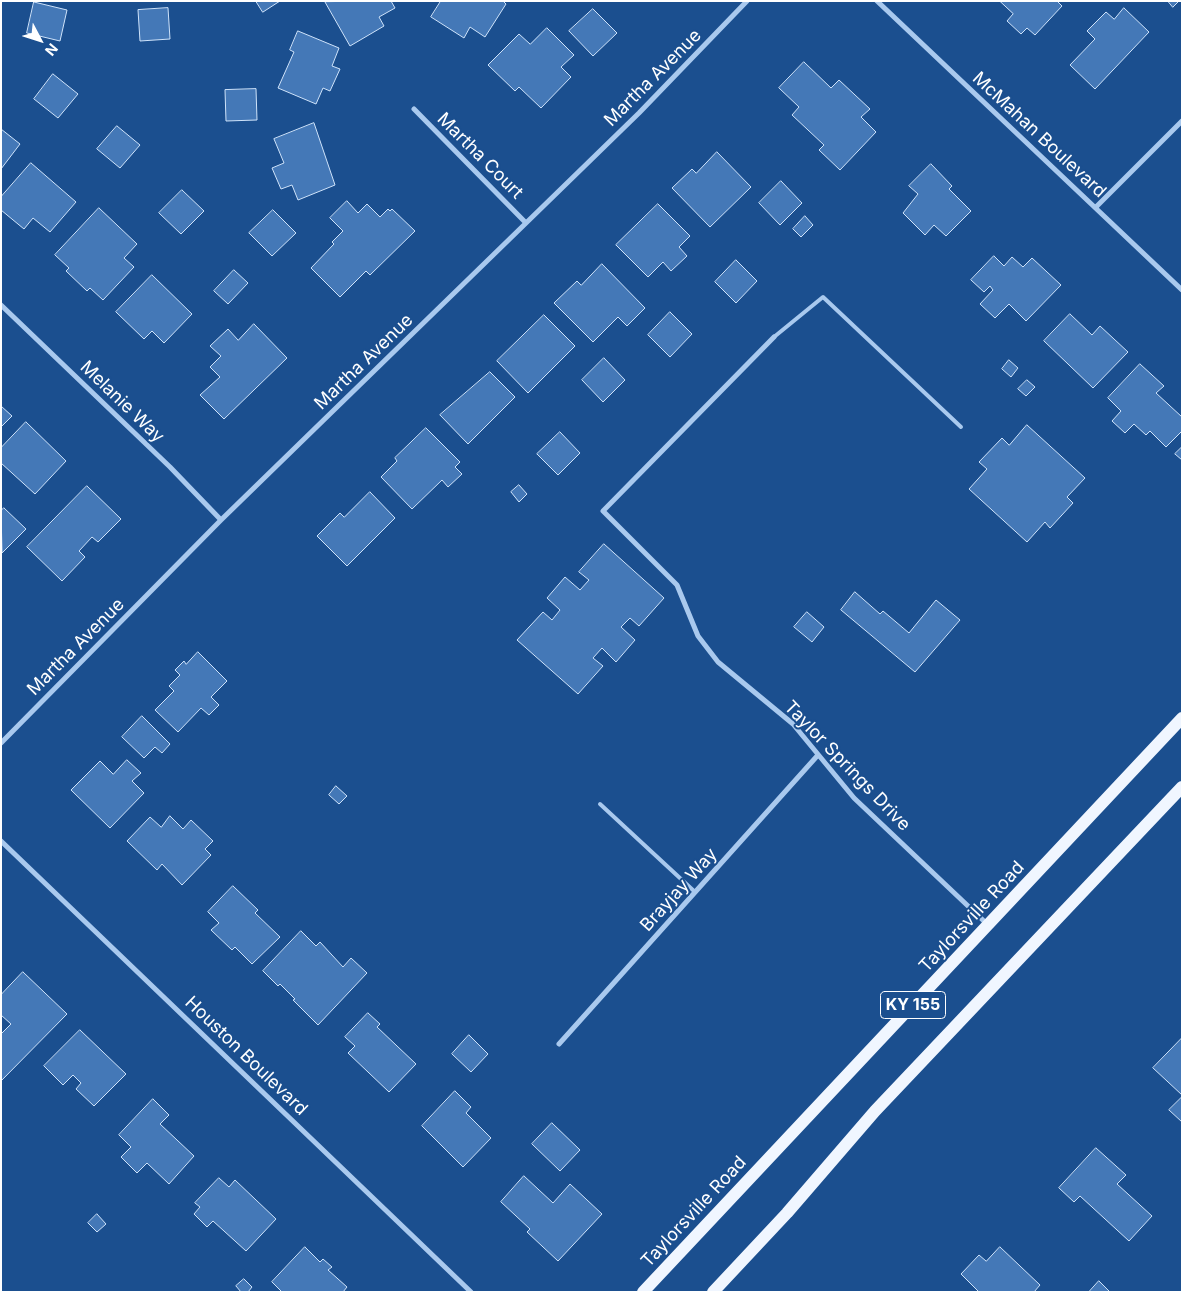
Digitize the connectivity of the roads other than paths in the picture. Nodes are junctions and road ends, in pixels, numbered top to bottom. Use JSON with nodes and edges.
{"nodes":[{"id":1,"x":747,"y":1,"type":"edge"},
{"id":2,"x":877,"y":1,"type":"edge"},
{"id":3,"x":414,"y":109,"type":"dead end"},
{"id":4,"x":1182,"y":121,"type":"edge"},
{"id":5,"x":1096,"y":207,"type":"junction"},
{"id":6,"x":526,"y":223,"type":"junction"},
{"id":7,"x":1182,"y":290,"type":"edge"},
{"id":8,"x":1,"y":305,"type":"edge"},
{"id":9,"x":774,"y":337,"type":"joint"},
{"id":10,"x":962,"y":427,"type":"dead end"},
{"id":11,"x":221,"y":520,"type":"junction"},
{"id":12,"x":1182,"y":718,"type":"edge"},
{"id":13,"x":1,"y":743,"type":"edge"},
{"id":14,"x":818,"y":755,"type":"junction"},
{"id":15,"x":1182,"y":787,"type":"edge"},
{"id":16,"x":600,"y":804,"type":"dead end"},
{"id":17,"x":1,"y":840,"type":"edge"},
{"id":18,"x":695,"y":892,"type":"junction"},
{"id":19,"x":988,"y":925,"type":"junction"},
{"id":20,"x":559,"y":1044,"type":"dead end"},
{"id":21,"x":471,"y":1292,"type":"edge"},
{"id":22,"x":643,"y":1292,"type":"edge"},
{"id":23,"x":713,"y":1292,"type":"edge"}],
"edges":[{"from":1,"to":6,"type":"street","name":"Martha Avenue"},
{"from":2,"to":5,"type":"street","name":"McMahan Boulevard"},
{"from":3,"to":6,"type":"street","name":"Martha Court"},
{"from":4,"to":5,"type":"street"},
{"from":5,"to":7,"type":"street","name":"McMahan Boulevard"},
{"from":6,"to":11,"type":"street","name":"Martha Avenue"},
{"from":8,"to":11,"type":"street","name":"Melanie Way"},
{"from":9,"to":10,"type":"lane"},
{"from":9,"to":14,"type":"street","name":"Taylor Springs Drive"},
{"from":11,"to":13,"type":"street","name":"Martha Avenue"},
{"from":12,"to":19,"type":"main road","name":"Taylorsville Road","number":"KY 155"},
{"from":14,"to":18,"type":"street","name":"Brayjay Way"},
{"from":14,"to":19,"type":"street","name":"Taylor Springs Drive"},
{"from":15,"to":23,"type":"main road","number":"KY 155"},
{"from":16,"to":18,"type":"lane"},
{"from":17,"to":21,"type":"street","name":"Houston Boulevard"},
{"from":18,"to":20,"type":"street","name":"Brayjay Way"},
{"from":19,"to":22,"type":"main road","name":"Taylorsville Road","number":"KY 155"}]}
